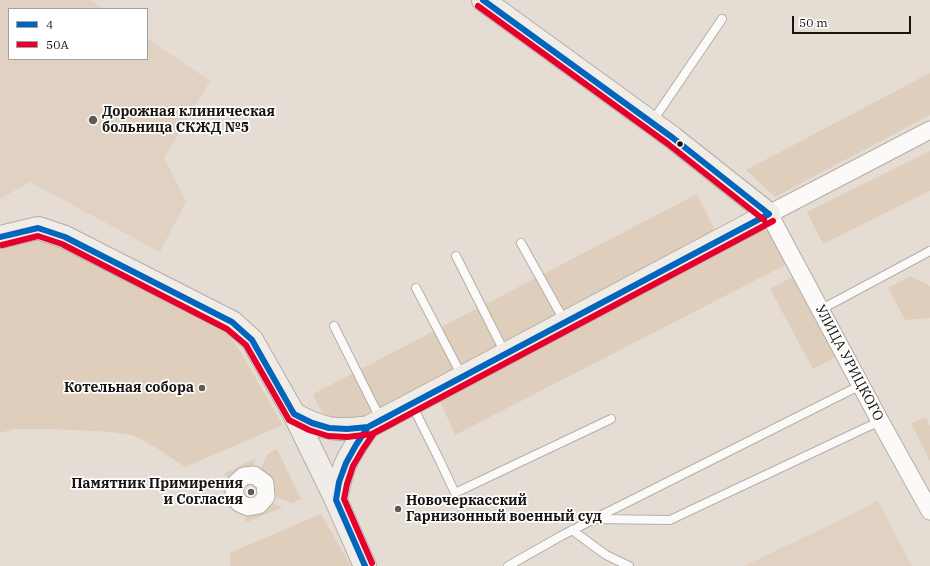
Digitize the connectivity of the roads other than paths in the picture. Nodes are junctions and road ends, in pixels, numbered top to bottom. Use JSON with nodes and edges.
{"nodes":[{"id":1,"x":484,"y":0,"type":"edge"},
{"id":2,"x":722,"y":19,"type":"dead end"},
{"id":3,"x":652,"y":122,"type":"junction"},
{"id":4,"x":930,"y":130,"type":"edge"},
{"id":5,"x":769,"y":214,"type":"junction"},
{"id":6,"x":0,"y":237,"type":"edge"},
{"id":7,"x":520,"y":243,"type":"dead end"},
{"id":8,"x":930,"y":251,"type":"edge"},
{"id":9,"x":456,"y":256,"type":"dead end"},
{"id":10,"x":416,"y":288,"type":"dead end"},
{"id":11,"x":820,"y":310,"type":"junction"},
{"id":12,"x":565,"y":322,"type":"junction"},
{"id":13,"x":334,"y":326,"type":"dead end"},
{"id":14,"x":506,"y":354,"type":"junction"},
{"id":15,"x":463,"y":377,"type":"junction"},
{"id":16,"x":861,"y":385,"type":"junction"},
{"id":17,"x":411,"y":404,"type":"junction"},
{"id":18,"x":294,"y":414,"type":"junction"},
{"id":19,"x":611,"y":419,"type":"dead end"},
{"id":20,"x":880,"y":421,"type":"junction"},
{"id":21,"x":374,"y":424,"type":"junction"},
{"id":22,"x":336,"y":500,"type":"junction"},
{"id":23,"x":930,"y":510,"type":"edge"},
{"id":24,"x":594,"y":519,"type":"junction"},
{"id":25,"x":572,"y":530,"type":"junction"},
{"id":26,"x":365,"y":566,"type":"edge"},
{"id":27,"x":508,"y":566,"type":"edge"},
{"id":28,"x":629,"y":566,"type":"edge"}],
"edges":[{"from":1,"to":3,"type":"street"},
{"from":2,"to":3,"type":"lane"},
{"from":3,"to":5,"type":"street"},
{"from":4,"to":5,"type":"street"},
{"from":5,"to":11,"type":"street","name":"УЛИЦА УРИЦКОГО"},
{"from":5,"to":12,"type":"street"},
{"from":6,"to":18,"type":"street"},
{"from":7,"to":12,"type":"lane"},
{"from":8,"to":11,"type":"lane"},
{"from":9,"to":14,"type":"lane"},
{"from":10,"to":15,"type":"lane"},
{"from":11,"to":16,"type":"street","name":"УЛИЦА УРИЦКОГО"},
{"from":12,"to":14,"type":"street"},
{"from":13,"to":21,"type":"lane"},
{"from":14,"to":15,"type":"street"},
{"from":15,"to":17,"type":"street"},
{"from":16,"to":20,"type":"street","name":"УЛИЦА УРИЦКОГО"},
{"from":16,"to":24,"type":"lane"},
{"from":17,"to":19,"type":"lane"},
{"from":17,"to":21,"type":"street"},
{"from":18,"to":21,"type":"street"},
{"from":18,"to":22,"type":"street"},
{"from":20,"to":23,"type":"street","name":"УЛИЦА УРИЦКОГО"},
{"from":20,"to":24,"type":"lane"},
{"from":21,"to":22,"type":"street"},
{"from":22,"to":26,"type":"street"},
{"from":24,"to":25,"type":"lane"},
{"from":25,"to":27,"type":"lane"},
{"from":25,"to":28,"type":"lane"}]}
